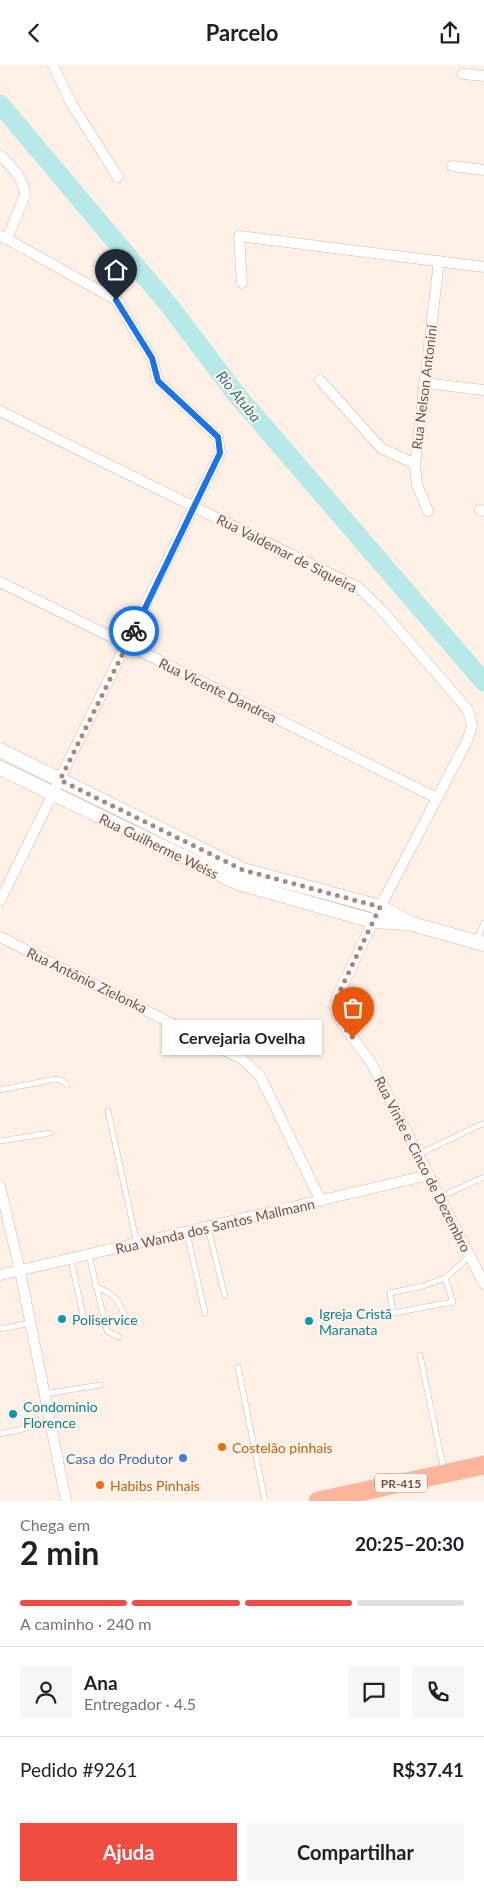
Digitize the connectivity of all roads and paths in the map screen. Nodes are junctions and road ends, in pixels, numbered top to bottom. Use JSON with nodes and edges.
{"nodes":[{"id":1,"x":53,"y":65,"type":"edge"},
{"id":2,"x":463,"y":74,"type":"dead end"},
{"id":3,"x":484,"y":76,"type":"edge"},
{"id":4,"x":0,"y":155,"type":"edge"},
{"id":5,"x":452,"y":166,"type":"dead end"},
{"id":6,"x":484,"y":170,"type":"edge"},
{"id":7,"x":118,"y":177,"type":"dead end"},
{"id":8,"x":4,"y":237,"type":"edge"},
{"id":9,"x":439,"y":261,"type":"junction"},
{"id":10,"x":484,"y":267,"type":"edge"},
{"id":11,"x":242,"y":283,"type":"dead end"},
{"id":12,"x":320,"y":380,"type":"dead end"},
{"id":13,"x":424,"y":383,"type":"junction"},
{"id":14,"x":484,"y":391,"type":"edge"},
{"id":15,"x":0,"y":411,"type":"edge"},
{"id":16,"x":415,"y":464,"type":"junction"},
{"id":17,"x":195,"y":506,"type":"junction"},
{"id":18,"x":428,"y":511,"type":"dead end"},
{"id":19,"x":0,"y":582,"type":"edge"},
{"id":20,"x":127,"y":645,"type":"junction"},
{"id":21,"x":472,"y":726,"type":"joint"},
{"id":22,"x":0,"y":750,"type":"edge"},
{"id":23,"x":0,"y":768,"type":"edge"},
{"id":24,"x":60,"y":780,"type":"junction"},
{"id":25,"x":53,"y":794,"type":"junction"},
{"id":26,"x":437,"y":798,"type":"junction"},
{"id":27,"x":0,"y":901,"type":"edge"},
{"id":28,"x":380,"y":907,"type":"junction"},
{"id":29,"x":373,"y":921,"type":"junction"},
{"id":30,"x":484,"y":923,"type":"edge"},
{"id":31,"x":412,"y":924,"type":"junction"},
{"id":32,"x":0,"y":937,"type":"edge"},
{"id":33,"x":480,"y":943,"type":"edge"},
{"id":34,"x":67,"y":1085,"type":"dead end"},
{"id":35,"x":0,"y":1090,"type":"edge"},
{"id":36,"x":108,"y":1111,"type":"dead end"},
{"id":37,"x":484,"y":1123,"type":"edge"},
{"id":38,"x":50,"y":1133,"type":"dead end"},
{"id":39,"x":0,"y":1141,"type":"edge"},
{"id":40,"x":419,"y":1155,"type":"junction"},
{"id":41,"x":429,"y":1175,"type":"junction"},
{"id":42,"x":484,"y":1177,"type":"edge"},
{"id":43,"x":0,"y":1186,"type":"edge"},
{"id":44,"x":440,"y":1197,"type":"junction"},
{"id":45,"x":321,"y":1201,"type":"junction"},
{"id":46,"x":208,"y":1228,"type":"junction"},
{"id":47,"x":187,"y":1233,"type":"junction"},
{"id":48,"x":137,"y":1244,"type":"junction"},
{"id":49,"x":90,"y":1255,"type":"junction"},
{"id":50,"x":470,"y":1256,"type":"junction"},
{"id":51,"x":71,"y":1260,"type":"junction"},
{"id":52,"x":20,"y":1271,"type":"junction"},
{"id":53,"x":0,"y":1275,"type":"edge"},
{"id":54,"x":445,"y":1278,"type":"junction"},
{"id":55,"x":484,"y":1284,"type":"edge"},
{"id":56,"x":96,"y":1286,"type":"junction"},
{"id":57,"x":225,"y":1296,"type":"dead end"},
{"id":58,"x":205,"y":1313,"type":"dead end"},
{"id":59,"x":84,"y":1320,"type":"dead end"},
{"id":60,"x":126,"y":1321,"type":"dead end"},
{"id":61,"x":30,"y":1323,"type":"junction"},
{"id":62,"x":0,"y":1329,"type":"edge"},
{"id":63,"x":119,"y":1337,"type":"dead end"},
{"id":64,"x":420,"y":1355,"type":"dead end"},
{"id":65,"x":238,"y":1367,"type":"dead end"},
{"id":66,"x":100,"y":1385,"type":"dead end"},
{"id":67,"x":45,"y":1394,"type":"junction"},
{"id":68,"x":50,"y":1423,"type":"junction"},
{"id":69,"x":0,"y":1434,"type":"edge"},
{"id":70,"x":484,"y":1465,"type":"edge"},
{"id":71,"x":445,"y":1474,"type":"junction"},
{"id":72,"x":66,"y":1501,"type":"edge"},
{"id":73,"x":266,"y":1501,"type":"edge"},
{"id":74,"x":318,"y":1501,"type":"edge"}],
"edges":[{"from":1,"to":7,"type":"street"},
{"from":2,"to":3,"type":"street"},
{"from":4,"to":8,"type":"street"},
{"from":5,"to":6,"type":"street"},
{"from":8,"to":17,"type":"street"},
{"from":9,"to":10,"type":"street"},
{"from":9,"to":11,"type":"street"},
{"from":9,"to":13,"type":"street","name":"Rua Nelson Antonini"},
{"from":12,"to":16,"type":"street"},
{"from":13,"to":14,"type":"street"},
{"from":13,"to":16,"type":"street","name":"Rua Nelson Antonini"},
{"from":15,"to":17,"type":"street","name":"Rua Valdemar de Siqueira"},
{"from":16,"to":18,"type":"street","name":"Rua Nelson Antonini"},
{"from":17,"to":20,"type":"street"},
{"from":17,"to":21,"type":"street","name":"Rua Valdemar de Siqueira"},
{"from":19,"to":20,"type":"street","name":"Rua Vicente Dandrea"},
{"from":20,"to":24,"type":"street"},
{"from":20,"to":26,"type":"street","name":"Rua Vicente Dandrea"},
{"from":21,"to":26,"type":"street","name":"Rua Vinte e Cinco de Dezembro"},
{"from":22,"to":24,"type":"street","name":"Rua Guilherme Weiss"},
{"from":23,"to":25,"type":"street","name":"Rua Guilherme Weiss"},
{"from":24,"to":25,"type":"street"},
{"from":24,"to":28,"type":"street","name":"Rua Guilherme Weiss"},
{"from":25,"to":27,"type":"street"},
{"from":25,"to":29,"type":"street","name":"Rua Guilherme Weiss"},
{"from":26,"to":28,"type":"street","name":"Rua Vinte e Cinco de Dezembro"},
{"from":28,"to":29,"type":"street","name":"Rua Vinte e Cinco de Dezembro"},
{"from":28,"to":31,"type":"street","name":"Rua Guilherme Weiss"},
{"from":29,"to":31,"type":"street","name":"Rua Guilherme Weiss"},
{"from":29,"to":40,"type":"street","name":"Rua Vinte e Cinco de Dezembro"},
{"from":30,"to":33,"type":"lane"},
{"from":31,"to":33,"type":"street","name":"Rua Guilherme Weiss"},
{"from":32,"to":45,"type":"street","name":"Rua Antônio Zielonka"},
{"from":34,"to":35,"type":"lane"},
{"from":36,"to":48,"type":"lane"},
{"from":37,"to":40,"type":"lane"},
{"from":38,"to":39,"type":"lane"},
{"from":40,"to":41,"type":"street","name":"Rua Vinte e Cinco de Dezembro"},
{"from":41,"to":44,"type":"street","name":"Rua Vinte e Cinco de Dezembro"},
{"from":41,"to":45,"type":"street","name":"Rua Wanda dos Santos Mallmann"},
{"from":42,"to":44,"type":"lane"},
{"from":43,"to":52,"type":"street"},
{"from":44,"to":50,"type":"street","name":"Rua Vinte e Cinco de Dezembro"},
{"from":45,"to":46,"type":"street","name":"Rua Wanda dos Santos Mallmann"},
{"from":46,"to":47,"type":"street","name":"Rua Wanda dos Santos Mallmann"},
{"from":46,"to":57,"type":"lane"},
{"from":47,"to":48,"type":"street","name":"Rua Wanda dos Santos Mallmann"},
{"from":47,"to":58,"type":"lane"},
{"from":48,"to":49,"type":"street","name":"Rua Wanda dos Santos Mallmann"},
{"from":49,"to":51,"type":"street","name":"Rua Wanda dos Santos Mallmann"},
{"from":49,"to":56,"type":"lane"},
{"from":50,"to":54,"type":"lane"},
{"from":50,"to":55,"type":"street","name":"Rua Vinte e Cinco de Dezembro"},
{"from":51,"to":52,"type":"street","name":"Rua Wanda dos Santos Mallmann"},
{"from":51,"to":59,"type":"lane"},
{"from":52,"to":53,"type":"street","name":"Rua Wanda dos Santos Mallmann"},
{"from":52,"to":61,"type":"street"},
{"from":54,"to":54,"type":"lane"},
{"from":56,"to":60,"type":"lane"},
{"from":56,"to":63,"type":"lane"},
{"from":61,"to":62,"type":"lane"},
{"from":61,"to":67,"type":"street"},
{"from":64,"to":71,"type":"lane"},
{"from":65,"to":73,"type":"lane"},
{"from":66,"to":67,"type":"lane"},
{"from":67,"to":68,"type":"street"},
{"from":68,"to":69,"type":"lane"},
{"from":68,"to":72,"type":"street"},
{"from":70,"to":71,"type":"highway","number":"PR-415"},
{"from":71,"to":74,"type":"highway","number":"PR-415"}]}
